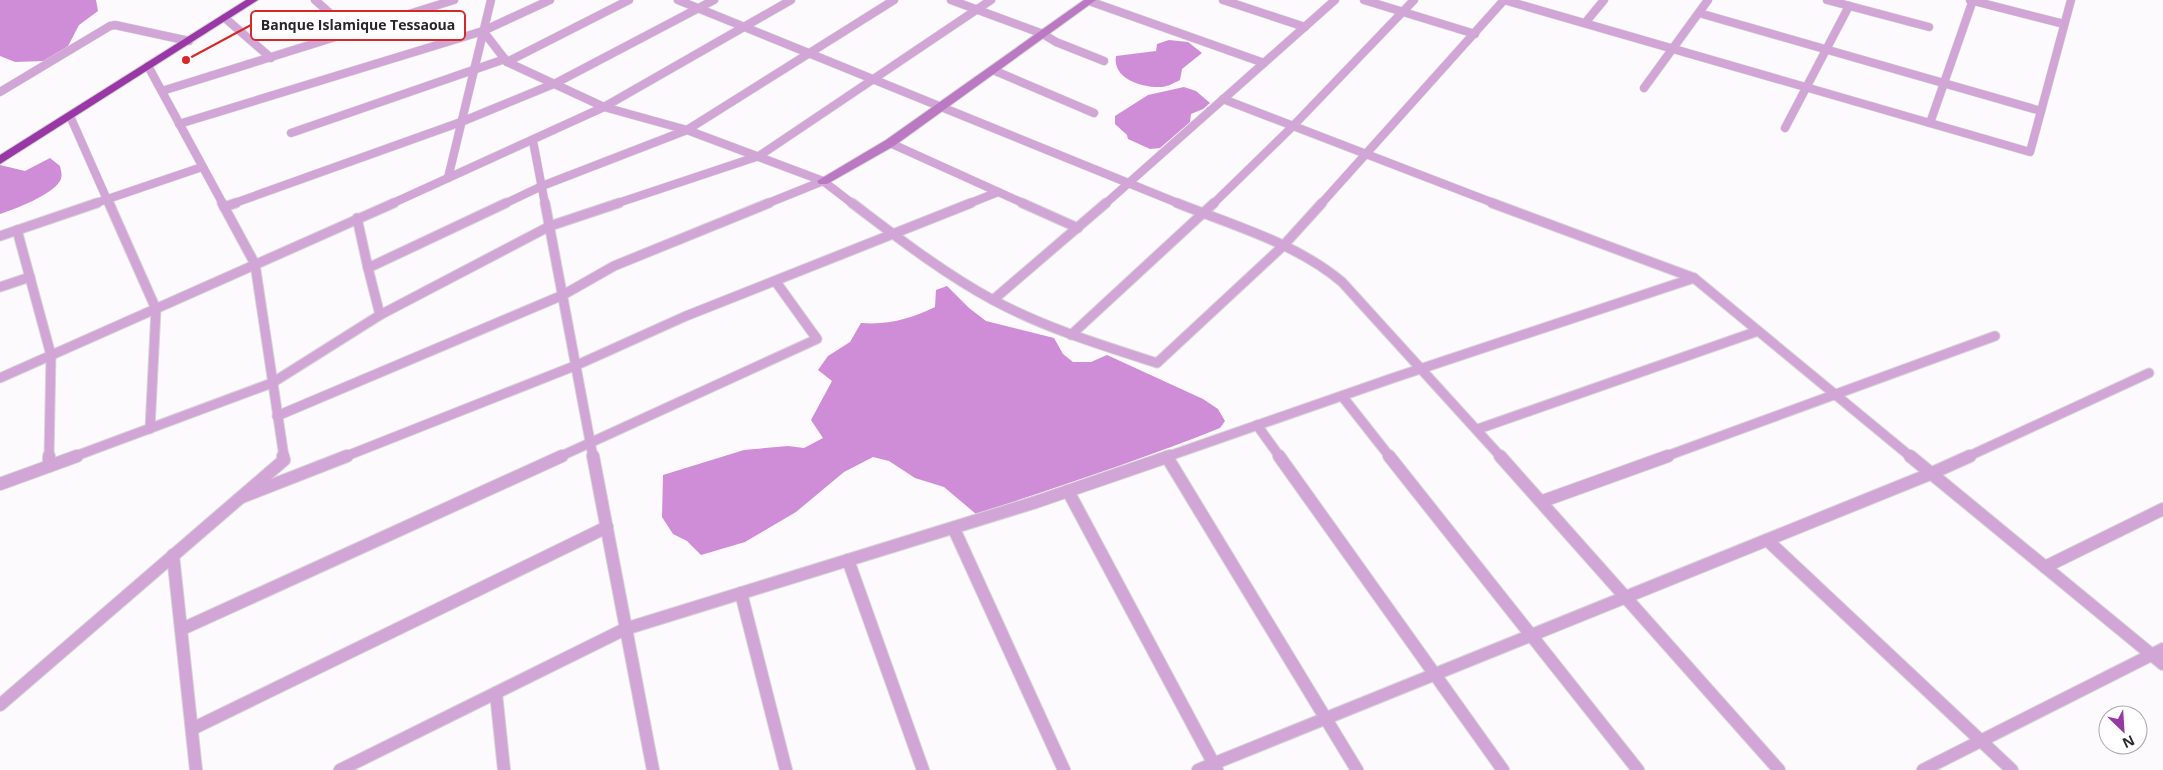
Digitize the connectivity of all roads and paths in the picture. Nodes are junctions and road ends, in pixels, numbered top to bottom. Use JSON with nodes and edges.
{"nodes":[{"id":1,"x":253,"y":0,"type":"edge"},
{"id":2,"x":315,"y":0,"type":"edge"},
{"id":3,"x":422,"y":0,"type":"edge"},
{"id":4,"x":454,"y":0,"type":"edge"},
{"id":5,"x":491,"y":0,"type":"edge"},
{"id":6,"x":550,"y":0,"type":"edge"},
{"id":7,"x":629,"y":0,"type":"edge"},
{"id":8,"x":678,"y":0,"type":"edge"},
{"id":9,"x":714,"y":0,"type":"edge"},
{"id":10,"x":792,"y":0,"type":"edge"},
{"id":11,"x":894,"y":0,"type":"edge"},
{"id":12,"x":951,"y":0,"type":"edge"},
{"id":13,"x":991,"y":0,"type":"edge"},
{"id":14,"x":1222,"y":0,"type":"edge"},
{"id":15,"x":1335,"y":0,"type":"edge"},
{"id":16,"x":1364,"y":0,"type":"edge"},
{"id":17,"x":1414,"y":0,"type":"edge"},
{"id":18,"x":1504,"y":0,"type":"edge"},
{"id":19,"x":1604,"y":0,"type":"edge"},
{"id":20,"x":1708,"y":0,"type":"edge"},
{"id":21,"x":1827,"y":0,"type":"edge"},
{"id":22,"x":1972,"y":0,"type":"edge"},
{"id":23,"x":2071,"y":0,"type":"edge"},
{"id":24,"x":1090,"y":1,"type":"edge"},
{"id":25,"x":1849,"y":6,"type":"junction"},
{"id":26,"x":427,"y":8,"type":"junction"},
{"id":27,"x":698,"y":8,"type":"junction"},
{"id":28,"x":978,"y":9,"type":"junction"},
{"id":29,"x":1402,"y":12,"type":"junction"},
{"id":30,"x":1699,"y":13,"type":"junction"},
{"id":31,"x":225,"y":18,"type":"junction"},
{"id":32,"x":1585,"y":23,"type":"junction"},
{"id":33,"x":2064,"y":24,"type":"junction"},
{"id":34,"x":1305,"y":27,"type":"junction"},
{"id":35,"x":1929,"y":27,"type":"dead end"},
{"id":36,"x":743,"y":28,"type":"junction"},
{"id":37,"x":483,"y":31,"type":"junction"},
{"id":38,"x":351,"y":32,"type":"junction"},
{"id":39,"x":1043,"y":34,"type":"junction"},
{"id":40,"x":1475,"y":34,"type":"junction"},
{"id":41,"x":189,"y":41,"type":"junction"},
{"id":42,"x":1674,"y":49,"type":"junction"},
{"id":43,"x":1826,"y":50,"type":"junction"},
{"id":44,"x":810,"y":54,"type":"junction"},
{"id":45,"x":271,"y":58,"type":"junction"},
{"id":46,"x":506,"y":60,"type":"junction"},
{"id":47,"x":1104,"y":61,"type":"dead end"},
{"id":48,"x":1264,"y":63,"type":"junction"},
{"id":49,"x":148,"y":66,"type":"junction"},
{"id":50,"x":474,"y":70,"type":"junction"},
{"id":51,"x":993,"y":70,"type":"junction"},
{"id":52,"x":872,"y":79,"type":"junction"},
{"id":53,"x":556,"y":83,"type":"junction"},
{"id":54,"x":1944,"y":84,"type":"junction"},
{"id":55,"x":1807,"y":87,"type":"junction"},
{"id":56,"x":1644,"y":88,"type":"dead end"},
{"id":57,"x":162,"y":91,"type":"junction"},
{"id":58,"x":0,"y":92,"type":"edge"},
{"id":59,"x":1223,"y":100,"type":"junction"},
{"id":60,"x":604,"y":107,"type":"junction"},
{"id":61,"x":940,"y":107,"type":"junction"},
{"id":62,"x":2041,"y":111,"type":"junction"},
{"id":63,"x":1094,"y":113,"type":"dead end"},
{"id":64,"x":70,"y":116,"type":"junction"},
{"id":65,"x":461,"y":122,"type":"junction"},
{"id":66,"x":1930,"y":123,"type":"junction"},
{"id":67,"x":179,"y":124,"type":"junction"},
{"id":68,"x":1292,"y":126,"type":"junction"},
{"id":69,"x":1785,"y":128,"type":"dead end"},
{"id":70,"x":687,"y":130,"type":"junction"},
{"id":71,"x":291,"y":133,"type":"dead end"},
{"id":72,"x":533,"y":141,"type":"junction"},
{"id":73,"x":890,"y":143,"type":"junction"},
{"id":74,"x":1364,"y":155,"type":"junction"},
{"id":75,"x":759,"y":156,"type":"junction"},
{"id":76,"x":0,"y":160,"type":"edge"},
{"id":77,"x":202,"y":167,"type":"junction"},
{"id":78,"x":448,"y":178,"type":"junction"},
{"id":79,"x":823,"y":181,"type":"junction"},
{"id":80,"x":1128,"y":184,"type":"junction"},
{"id":81,"x":542,"y":186,"type":"junction"},
{"id":82,"x":998,"y":192,"type":"junction"},
{"id":83,"x":107,"y":199,"type":"junction"},
{"id":84,"x":224,"y":207,"type":"junction"},
{"id":85,"x":1203,"y":214,"type":"junction"},
{"id":86,"x":357,"y":218,"type":"junction"},
{"id":87,"x":550,"y":226,"type":"junction"},
{"id":88,"x":1078,"y":228,"type":"junction"},
{"id":89,"x":17,"y":230,"type":"junction"},
{"id":90,"x":893,"y":234,"type":"junction"},
{"id":91,"x":0,"y":236,"type":"edge"},
{"id":92,"x":1283,"y":246,"type":"junction"},
{"id":93,"x":255,"y":264,"type":"junction"},
{"id":94,"x":368,"y":268,"type":"junction"},
{"id":95,"x":30,"y":276,"type":"junction"},
{"id":96,"x":1694,"y":278,"type":"junction"},
{"id":97,"x":776,"y":282,"type":"junction"},
{"id":98,"x":0,"y":288,"type":"edge"},
{"id":99,"x":563,"y":295,"type":"junction"},
{"id":100,"x":993,"y":300,"type":"junction"},
{"id":101,"x":156,"y":309,"type":"junction"},
{"id":102,"x":380,"y":314,"type":"junction"},
{"id":103,"x":1758,"y":331,"type":"junction"},
{"id":104,"x":1071,"y":335,"type":"junction"},
{"id":105,"x":1995,"y":336,"type":"dead end"},
{"id":106,"x":51,"y":356,"type":"junction"},
{"id":107,"x":577,"y":366,"type":"junction"},
{"id":108,"x":1423,"y":368,"type":"junction"},
{"id":109,"x":2149,"y":373,"type":"dead end"},
{"id":110,"x":0,"y":378,"type":"edge"},
{"id":111,"x":272,"y":383,"type":"junction"},
{"id":112,"x":1342,"y":396,"type":"junction"},
{"id":113,"x":1836,"y":396,"type":"junction"},
{"id":114,"x":277,"y":416,"type":"junction"},
{"id":115,"x":1257,"y":425,"type":"junction"},
{"id":116,"x":150,"y":429,"type":"junction"},
{"id":117,"x":1478,"y":429,"type":"junction"},
{"id":118,"x":591,"y":441,"type":"junction"},
{"id":119,"x":1167,"y":457,"type":"junction"},
{"id":120,"x":48,"y":466,"type":"junction"},
{"id":121,"x":1930,"y":474,"type":"junction"},
{"id":122,"x":0,"y":484,"type":"edge"},
{"id":123,"x":1068,"y":491,"type":"junction"},
{"id":124,"x":242,"y":497,"type":"junction"},
{"id":125,"x":1543,"y":501,"type":"junction"},
{"id":126,"x":2163,"y":509,"type":"edge"},
{"id":127,"x":607,"y":527,"type":"junction"},
{"id":128,"x":954,"y":529,"type":"junction"},
{"id":129,"x":1767,"y":540,"type":"junction"},
{"id":130,"x":173,"y":555,"type":"junction"},
{"id":131,"x":848,"y":560,"type":"junction"},
{"id":132,"x":2045,"y":566,"type":"junction"},
{"id":133,"x":741,"y":593,"type":"junction"},
{"id":134,"x":1627,"y":596,"type":"junction"},
{"id":135,"x":182,"y":629,"type":"junction"},
{"id":136,"x":625,"y":629,"type":"junction"},
{"id":137,"x":1531,"y":635,"type":"junction"},
{"id":138,"x":2157,"y":652,"type":"edge"},
{"id":139,"x":2163,"y":664,"type":"edge"},
{"id":140,"x":1434,"y":674,"type":"junction"},
{"id":141,"x":496,"y":693,"type":"junction"},
{"id":142,"x":0,"y":705,"type":"edge"},
{"id":143,"x":1326,"y":718,"type":"junction"},
{"id":144,"x":192,"y":729,"type":"junction"},
{"id":145,"x":1981,"y":741,"type":"junction"},
{"id":146,"x":356,"y":766,"type":"edge"},
{"id":147,"x":1215,"y":767,"type":"edge"},
{"id":148,"x":196,"y":770,"type":"edge"},
{"id":149,"x":340,"y":770,"type":"edge"},
{"id":150,"x":504,"y":770,"type":"edge"},
{"id":151,"x":652,"y":770,"type":"edge"},
{"id":152,"x":786,"y":770,"type":"edge"},
{"id":153,"x":922,"y":770,"type":"edge"},
{"id":154,"x":1064,"y":770,"type":"edge"},
{"id":155,"x":1198,"y":770,"type":"edge"},
{"id":156,"x":1357,"y":770,"type":"edge"},
{"id":157,"x":1502,"y":770,"type":"edge"},
{"id":158,"x":1638,"y":770,"type":"edge"},
{"id":159,"x":1779,"y":770,"type":"edge"},
{"id":160,"x":1923,"y":770,"type":"edge"},
{"id":161,"x":2012,"y":770,"type":"edge"}],
"edges":[{"from":1,"to":31,"type":"highway"},
{"from":2,"to":38,"type":"street"},
{"from":3,"to":26,"type":"street"},
{"from":4,"to":26,"type":"street"},
{"from":5,"to":37,"type":"street"},
{"from":6,"to":37,"type":"street"},
{"from":7,"to":46,"type":"street"},
{"from":8,"to":27,"type":"street"},
{"from":9,"to":27,"type":"street"},
{"from":10,"to":36,"type":"street"},
{"from":11,"to":44,"type":"street"},
{"from":12,"to":28,"type":"street"},
{"from":13,"to":28,"type":"street"},
{"from":14,"to":34,"type":"street"},
{"from":15,"to":34,"type":"street"},
{"from":16,"to":29,"type":"street"},
{"from":17,"to":29,"type":"street"},
{"from":18,"to":32,"type":"street"},
{"from":18,"to":40,"type":"street"},
{"from":19,"to":32,"type":"street"},
{"from":20,"to":30,"type":"street"},
{"from":21,"to":25,"type":"street"},
{"from":22,"to":33,"type":"street"},
{"from":22,"to":54,"type":"street"},
{"from":23,"to":33,"type":"street"},
{"from":24,"to":39,"type":"street"},
{"from":24,"to":48,"type":"street"},
{"from":25,"to":35,"type":"street"},
{"from":25,"to":43,"type":"street"},
{"from":26,"to":38,"type":"street"},
{"from":27,"to":36,"type":"street"},
{"from":27,"to":53,"type":"street"},
{"from":28,"to":39,"type":"street"},
{"from":28,"to":52,"type":"street"},
{"from":29,"to":40,"type":"street"},
{"from":29,"to":68,"type":"street"},
{"from":30,"to":42,"type":"street"},
{"from":30,"to":43,"type":"street"},
{"from":31,"to":41,"type":"highway"},
{"from":31,"to":45,"type":"street"},
{"from":32,"to":42,"type":"street"},
{"from":33,"to":62,"type":"street"},
{"from":34,"to":48,"type":"street"},
{"from":36,"to":44,"type":"street"},
{"from":36,"to":60,"type":"street"},
{"from":37,"to":46,"type":"street"},
{"from":37,"to":50,"type":"street"},
{"from":37,"to":67,"type":"street"},
{"from":38,"to":45,"type":"street"},
{"from":39,"to":47,"type":"street"},
{"from":39,"to":51,"type":"street"},
{"from":40,"to":74,"type":"street"},
{"from":41,"to":49,"type":"highway"},
{"from":41,"to":58,"type":"street"},
{"from":42,"to":55,"type":"street"},
{"from":42,"to":56,"type":"street"},
{"from":43,"to":54,"type":"street"},
{"from":43,"to":55,"type":"street"},
{"from":44,"to":52,"type":"street"},
{"from":44,"to":70,"type":"street"},
{"from":45,"to":57,"type":"street"},
{"from":46,"to":50,"type":"street"},
{"from":46,"to":53,"type":"street"},
{"from":48,"to":59,"type":"street"},
{"from":49,"to":57,"type":"street"},
{"from":49,"to":64,"type":"highway"},
{"from":50,"to":65,"type":"street"},
{"from":50,"to":71,"type":"street"},
{"from":51,"to":61,"type":"street"},
{"from":51,"to":63,"type":"street"},
{"from":52,"to":61,"type":"street"},
{"from":52,"to":75,"type":"street"},
{"from":53,"to":60,"type":"street"},
{"from":53,"to":65,"type":"street"},
{"from":54,"to":62,"type":"street"},
{"from":54,"to":66,"type":"street"},
{"from":55,"to":66,"type":"street"},
{"from":55,"to":69,"type":"street"},
{"from":57,"to":67,"type":"street"},
{"from":59,"to":68,"type":"street"},
{"from":59,"to":80,"type":"street"},
{"from":60,"to":70,"type":"street"},
{"from":60,"to":72,"type":"street"},
{"from":61,"to":73,"type":"street"},
{"from":61,"to":80,"type":"street"},
{"from":62,"to":66,"type":"street"},
{"from":64,"to":76,"type":"highway"},
{"from":64,"to":83,"type":"street"},
{"from":65,"to":78,"type":"street"},
{"from":65,"to":84,"type":"street"},
{"from":67,"to":77,"type":"street"},
{"from":68,"to":74,"type":"street"},
{"from":68,"to":85,"type":"street"},
{"from":70,"to":75,"type":"street"},
{"from":70,"to":81,"type":"street"},
{"from":72,"to":78,"type":"street"},
{"from":72,"to":81,"type":"street"},
{"from":73,"to":79,"type":"street"},
{"from":73,"to":82,"type":"street"},
{"from":74,"to":92,"type":"street"},
{"from":74,"to":96,"type":"street"},
{"from":75,"to":79,"type":"street"},
{"from":75,"to":87,"type":"street"},
{"from":77,"to":83,"type":"street"},
{"from":77,"to":84,"type":"street"},
{"from":78,"to":86,"type":"street"},
{"from":79,"to":90,"type":"street"},
{"from":79,"to":99,"type":"street"},
{"from":80,"to":85,"type":"street"},
{"from":80,"to":88,"type":"street"},
{"from":81,"to":87,"type":"street"},
{"from":81,"to":94,"type":"street"},
{"from":82,"to":88,"type":"street"},
{"from":82,"to":90,"type":"street"},
{"from":83,"to":89,"type":"street"},
{"from":83,"to":101,"type":"street"},
{"from":84,"to":93,"type":"street"},
{"from":85,"to":92,"type":"street"},
{"from":85,"to":104,"type":"street"},
{"from":86,"to":93,"type":"street"},
{"from":86,"to":94,"type":"street"},
{"from":87,"to":99,"type":"street"},
{"from":87,"to":102,"type":"street"},
{"from":88,"to":100,"type":"street"},
{"from":89,"to":91,"type":"street"},
{"from":89,"to":95,"type":"street"},
{"from":90,"to":97,"type":"street"},
{"from":90,"to":100,"type":"street"},
{"from":92,"to":104,"type":"street"},
{"from":92,"to":108,"type":"street"},
{"from":93,"to":101,"type":"street"},
{"from":93,"to":111,"type":"street"},
{"from":94,"to":102,"type":"street"},
{"from":95,"to":98,"type":"street"},
{"from":95,"to":106,"type":"street"},
{"from":96,"to":103,"type":"street"},
{"from":96,"to":108,"type":"street"},
{"from":97,"to":107,"type":"street"},
{"from":97,"to":118,"type":"street"},
{"from":99,"to":107,"type":"street"},
{"from":99,"to":114,"type":"street"},
{"from":100,"to":104,"type":"street"},
{"from":101,"to":106,"type":"street"},
{"from":101,"to":116,"type":"street"},
{"from":102,"to":111,"type":"street"},
{"from":103,"to":113,"type":"street"},
{"from":103,"to":117,"type":"street"},
{"from":105,"to":113,"type":"street"},
{"from":106,"to":110,"type":"street"},
{"from":106,"to":120,"type":"street"},
{"from":107,"to":118,"type":"street"},
{"from":107,"to":124,"type":"street"},
{"from":108,"to":112,"type":"street"},
{"from":108,"to":117,"type":"street"},
{"from":109,"to":121,"type":"street"},
{"from":111,"to":114,"type":"street"},
{"from":111,"to":116,"type":"street"},
{"from":112,"to":115,"type":"street"},
{"from":112,"to":137,"type":"street"},
{"from":113,"to":121,"type":"street"},
{"from":113,"to":125,"type":"street"},
{"from":114,"to":124,"type":"street"},
{"from":115,"to":119,"type":"street"},
{"from":115,"to":140,"type":"street"},
{"from":116,"to":120,"type":"street"},
{"from":117,"to":125,"type":"street"},
{"from":118,"to":127,"type":"street"},
{"from":118,"to":135,"type":"street"},
{"from":119,"to":123,"type":"street"},
{"from":119,"to":143,"type":"street"},
{"from":120,"to":122,"type":"street"},
{"from":121,"to":129,"type":"street"},
{"from":121,"to":132,"type":"street"},
{"from":123,"to":128,"type":"street"},
{"from":123,"to":147,"type":"street"},
{"from":124,"to":130,"type":"street"},
{"from":125,"to":134,"type":"street"},
{"from":126,"to":132,"type":"street"},
{"from":127,"to":136,"type":"street"},
{"from":127,"to":144,"type":"street"},
{"from":128,"to":131,"type":"street"},
{"from":128,"to":154,"type":"street"},
{"from":129,"to":134,"type":"street"},
{"from":129,"to":145,"type":"street"},
{"from":130,"to":135,"type":"street"},
{"from":130,"to":142,"type":"street"},
{"from":131,"to":133,"type":"street"},
{"from":131,"to":153,"type":"street"},
{"from":132,"to":138,"type":"street"},
{"from":133,"to":136,"type":"street"},
{"from":133,"to":152,"type":"street"},
{"from":134,"to":137,"type":"street"},
{"from":134,"to":159,"type":"street"},
{"from":135,"to":144,"type":"street"},
{"from":136,"to":141,"type":"street"},
{"from":136,"to":151,"type":"street"},
{"from":137,"to":140,"type":"street"},
{"from":137,"to":158,"type":"street"},
{"from":138,"to":139,"type":"street"},
{"from":138,"to":145,"type":"street"},
{"from":140,"to":143,"type":"street"},
{"from":140,"to":157,"type":"street"},
{"from":141,"to":146,"type":"street"},
{"from":141,"to":150,"type":"street"},
{"from":143,"to":147,"type":"street"},
{"from":143,"to":156,"type":"street"},
{"from":144,"to":148,"type":"street"},
{"from":145,"to":160,"type":"street"},
{"from":145,"to":161,"type":"street"},
{"from":146,"to":149,"type":"street"},
{"from":147,"to":155,"type":"street"}]}
